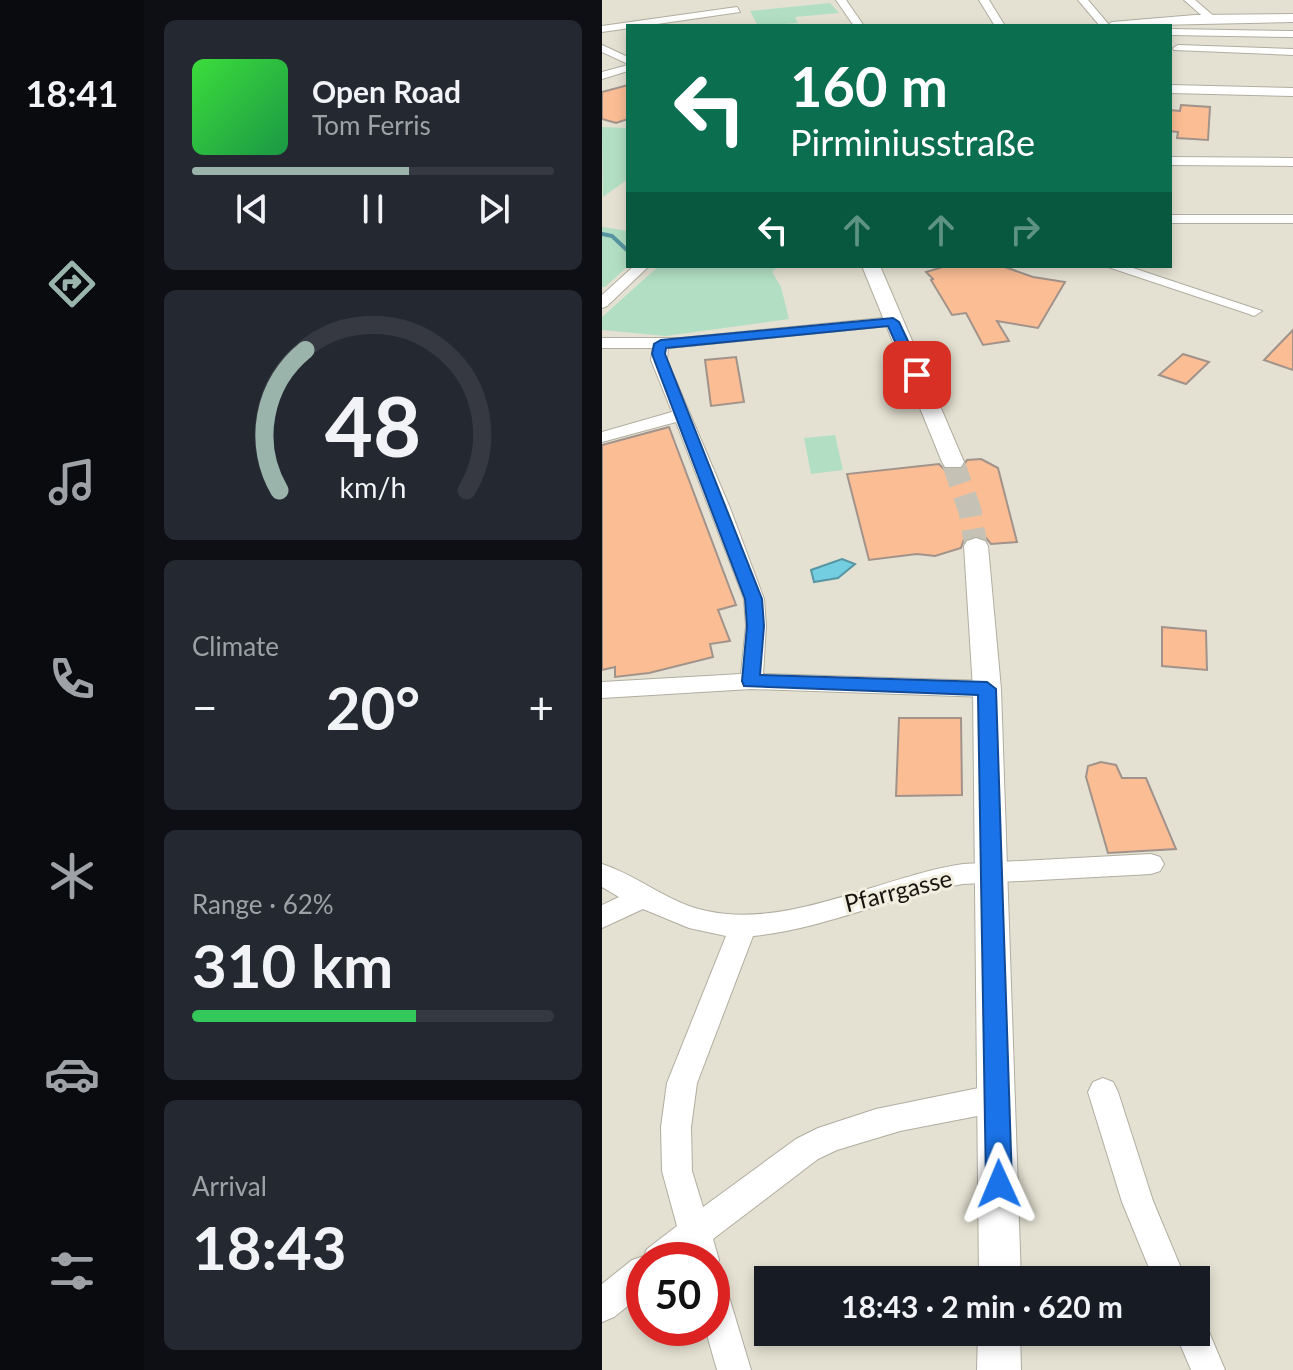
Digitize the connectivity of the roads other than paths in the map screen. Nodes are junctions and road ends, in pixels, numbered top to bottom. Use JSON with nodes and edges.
{"nodes":[{"id":1,"x":730,"y":0,"type":"edge"},
{"id":2,"x":841,"y":0,"type":"edge"},
{"id":3,"x":984,"y":0,"type":"edge"},
{"id":4,"x":1083,"y":0,"type":"edge"},
{"id":5,"x":1189,"y":0,"type":"edge"},
{"id":6,"x":1211,"y":18,"type":"junction"},
{"id":7,"x":1293,"y":18,"type":"edge"},
{"id":8,"x":648,"y":24,"type":"edge"},
{"id":9,"x":858,"y":24,"type":"edge"},
{"id":10,"x":999,"y":24,"type":"edge"},
{"id":11,"x":1103,"y":24,"type":"edge"},
{"id":12,"x":1137,"y":24,"type":"edge"},
{"id":13,"x":626,"y":26,"type":"edge"},
{"id":14,"x":602,"y":29,"type":"edge"},
{"id":15,"x":1172,"y":32,"type":"edge"},
{"id":16,"x":1293,"y":34,"type":"edge"},
{"id":17,"x":602,"y":48,"type":"edge"},
{"id":18,"x":1173,"y":48,"type":"edge"},
{"id":19,"x":1293,"y":52,"type":"edge"},
{"id":20,"x":626,"y":60,"type":"edge"},
{"id":21,"x":626,"y":69,"type":"edge"},
{"id":22,"x":602,"y":76,"type":"edge"},
{"id":23,"x":1172,"y":89,"type":"edge"},
{"id":24,"x":1293,"y":92,"type":"edge"},
{"id":25,"x":1172,"y":161,"type":"edge"},
{"id":26,"x":1293,"y":162,"type":"edge"},
{"id":27,"x":1172,"y":219,"type":"edge"},
{"id":28,"x":1293,"y":219,"type":"edge"},
{"id":29,"x":640,"y":268,"type":"edge"},
{"id":30,"x":872,"y":268,"type":"edge"},
{"id":31,"x":1118,"y":268,"type":"edge"},
{"id":32,"x":602,"y":303,"type":"edge"},
{"id":33,"x":1254,"y":311,"type":"dead end"},
{"id":34,"x":893,"y":322,"type":"junction"},
{"id":35,"x":604,"y":343,"type":"edge"},
{"id":36,"x":661,"y":344,"type":"junction"},
{"id":37,"x":665,"y":372,"type":"junction"},
{"id":38,"x":682,"y":415,"type":"junction"},
{"id":39,"x":602,"y":437,"type":"edge"},
{"id":40,"x":953,"y":462,"type":"tunnel mouth"},
{"id":41,"x":976,"y":546,"type":"tunnel mouth"},
{"id":42,"x":751,"y":681,"type":"junction"},
{"id":43,"x":987,"y":689,"type":"junction"},
{"id":44,"x":602,"y":690,"type":"edge"},
{"id":45,"x":1151,"y":864,"type":"dead end"},
{"id":46,"x":991,"y":871,"type":"junction"},
{"id":47,"x":602,"y":874,"type":"edge"},
{"id":48,"x":643,"y":897,"type":"junction"},
{"id":49,"x":602,"y":917,"type":"edge"},
{"id":50,"x":743,"y":927,"type":"junction"},
{"id":51,"x":1103,"y":1092,"type":"dead end"},
{"id":52,"x":998,"y":1098,"type":"junction"},
{"id":53,"x":698,"y":1242,"type":"edge"},
{"id":54,"x":703,"y":1242,"type":"edge"},
{"id":55,"x":1000,"y":1266,"type":"edge"},
{"id":56,"x":1164,"y":1266,"type":"edge"},
{"id":57,"x":626,"y":1286,"type":"edge"},
{"id":58,"x":602,"y":1305,"type":"edge"},
{"id":59,"x":727,"y":1346,"type":"edge"},
{"id":60,"x":999,"y":1346,"type":"edge"},
{"id":61,"x":1198,"y":1346,"type":"edge"},
{"id":62,"x":734,"y":1370,"type":"edge"},
{"id":63,"x":999,"y":1370,"type":"edge"},
{"id":64,"x":1208,"y":1370,"type":"edge"}],
"edges":[{"from":1,"to":8,"type":"street"},
{"from":2,"to":9,"type":"street"},
{"from":3,"to":10,"type":"street"},
{"from":4,"to":11,"type":"street"},
{"from":5,"to":6,"type":"street"},
{"from":6,"to":7,"type":"main road"},
{"from":6,"to":12,"type":"main road"},
{"from":13,"to":14,"type":"street"},
{"from":15,"to":16,"type":"street"},
{"from":17,"to":20,"type":"street"},
{"from":18,"to":19,"type":"street"},
{"from":21,"to":22,"type":"street"},
{"from":23,"to":24,"type":"main road"},
{"from":25,"to":26,"type":"street"},
{"from":27,"to":28,"type":"street"},
{"from":29,"to":32,"type":"street"},
{"from":30,"to":34,"type":"main road"},
{"from":31,"to":33,"type":"street"},
{"from":34,"to":36,"type":"street"},
{"from":34,"to":40,"type":"main road"},
{"from":35,"to":36,"type":"street"},
{"from":35,"to":37,"type":"street"},
{"from":36,"to":37,"type":"street"},
{"from":37,"to":38,"type":"street"},
{"from":38,"to":39,"type":"street"},
{"from":38,"to":42,"type":"street"},
{"from":41,"to":43,"type":"main road"},
{"from":42,"to":43,"type":"street"},
{"from":42,"to":44,"type":"street"},
{"from":43,"to":46,"type":"main road"},
{"from":45,"to":46,"type":"street","name":"Pfarrgasse"},
{"from":46,"to":50,"type":"street","name":"Pfarrgasse"},
{"from":46,"to":52,"type":"main road"},
{"from":47,"to":48,"type":"street","name":"Pfarrgasse"},
{"from":48,"to":49,"type":"street"},
{"from":48,"to":50,"type":"street","name":"Pfarrgasse"},
{"from":50,"to":53,"type":"street"},
{"from":51,"to":56,"type":"street"},
{"from":52,"to":54,"type":"street"},
{"from":52,"to":55,"type":"main road"},
{"from":57,"to":58,"type":"street"},
{"from":59,"to":62,"type":"street"},
{"from":60,"to":63,"type":"main road"},
{"from":61,"to":64,"type":"street"}]}
